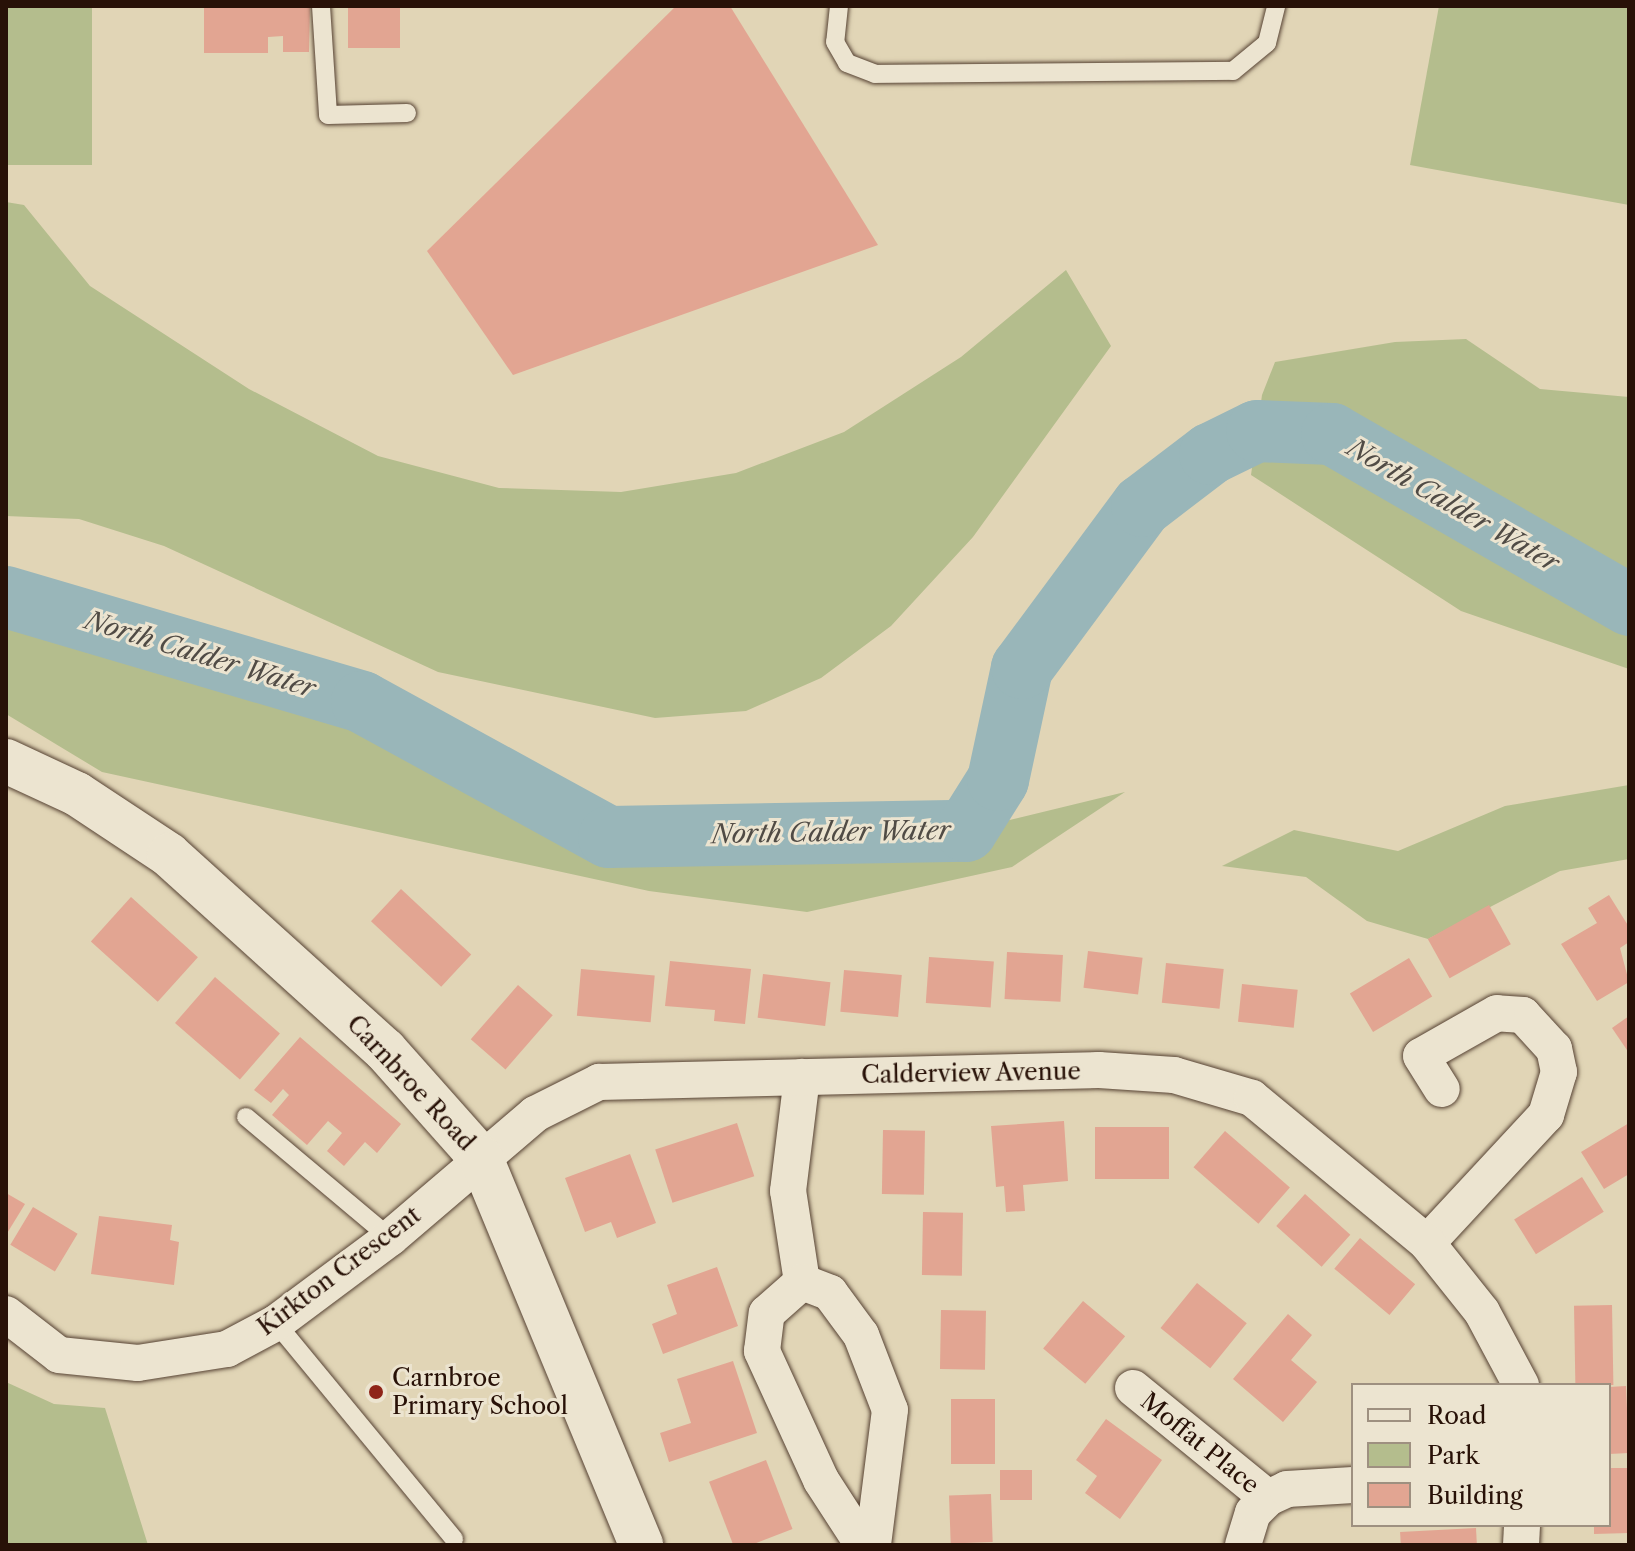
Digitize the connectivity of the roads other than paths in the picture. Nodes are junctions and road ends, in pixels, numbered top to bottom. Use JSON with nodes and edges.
{"nodes":[{"id":1,"x":321,"y":6,"type":"edge"},
{"id":2,"x":839,"y":6,"type":"edge"},
{"id":3,"x":1276,"y":6,"type":"edge"},
{"id":4,"x":407,"y":113,"type":"dead end"},
{"id":5,"x":6,"y":761,"type":"edge"},
{"id":6,"x":802,"y":1077,"type":"junction"},
{"id":7,"x":1442,"y":1089,"type":"dead end"},
{"id":8,"x":246,"y":1117,"type":"dead end"},
{"id":9,"x":481,"y":1158,"type":"junction"},
{"id":10,"x":390,"y":1238,"type":"junction"},
{"id":11,"x":1427,"y":1243,"type":"junction"},
{"id":12,"x":802,"y":1282,"type":"junction"},
{"id":13,"x":6,"y":1314,"type":"edge"},
{"id":14,"x":276,"y":1323,"type":"junction"},
{"id":15,"x":1520,"y":1383,"type":"edge"},
{"id":16,"x":1133,"y":1388,"type":"dead end"},
{"id":17,"x":1351,"y":1485,"type":"edge"},
{"id":18,"x":1268,"y":1498,"type":"junction"},
{"id":19,"x":454,"y":1539,"type":"dead end"},
{"id":20,"x":641,"y":1545,"type":"edge"},
{"id":21,"x":863,"y":1545,"type":"edge"},
{"id":22,"x":873,"y":1545,"type":"edge"},
{"id":23,"x":1243,"y":1545,"type":"edge"}],
"edges":[{"from":1,"to":4,"type":"lane"},
{"from":2,"to":3,"type":"lane"},
{"from":5,"to":9,"type":"street","name":"Carnbroe Road"},
{"from":6,"to":9,"type":"street","name":"Calderview Avenue"},
{"from":6,"to":11,"type":"street","name":"Calderview Avenue"},
{"from":6,"to":12,"type":"street"},
{"from":7,"to":11,"type":"street"},
{"from":8,"to":10,"type":"lane"},
{"from":9,"to":10,"type":"street","name":"Kirkton Crescent"},
{"from":9,"to":20,"type":"street","name":"Carnbroe Road"},
{"from":10,"to":14,"type":"street","name":"Kirkton Crescent"},
{"from":11,"to":15,"type":"street","name":"Calderview Avenue"},
{"from":12,"to":21,"type":"street"},
{"from":12,"to":22,"type":"street"},
{"from":13,"to":14,"type":"street","name":"Kirkton Crescent"},
{"from":14,"to":19,"type":"lane"},
{"from":16,"to":18,"type":"street","name":"Moffat Place"},
{"from":17,"to":18,"type":"street","name":"Moffat Place"},
{"from":18,"to":23,"type":"street","name":"Moffat Place"}]}
